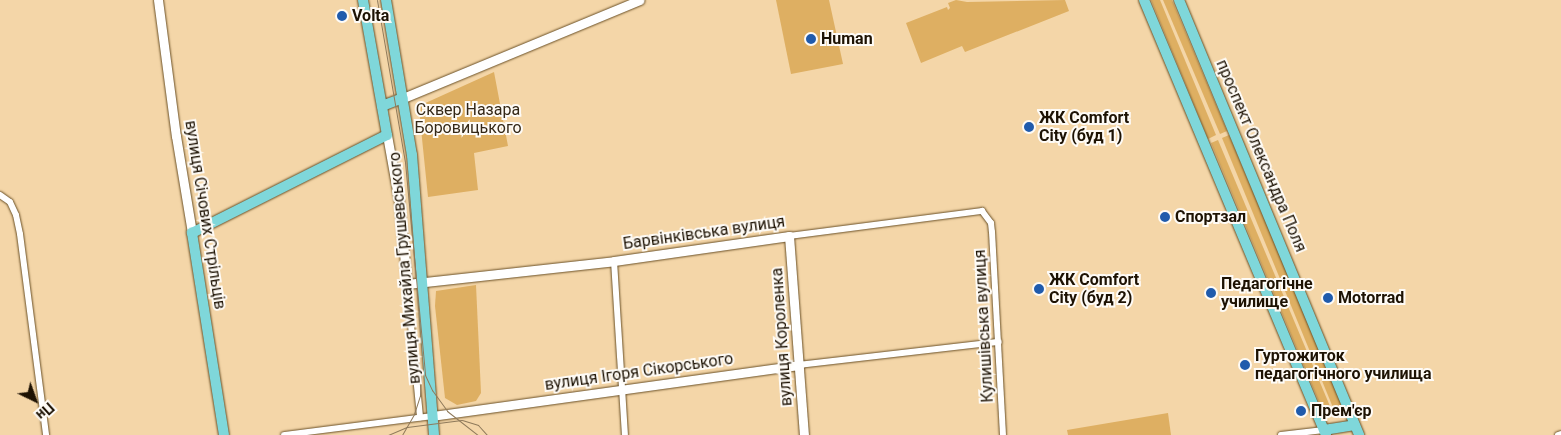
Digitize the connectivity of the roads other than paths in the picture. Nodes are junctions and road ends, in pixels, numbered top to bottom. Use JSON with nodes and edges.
{"nodes":[{"id":1,"x":158,"y":0,"type":"edge"},
{"id":2,"x":363,"y":0,"type":"edge"},
{"id":3,"x":386,"y":0,"type":"edge"},
{"id":4,"x":640,"y":0,"type":"edge"},
{"id":5,"x":1144,"y":0,"type":"edge"},
{"id":6,"x":1179,"y":0,"type":"edge"},
{"id":7,"x":403,"y":98,"type":"junction"},
{"id":8,"x":382,"y":106,"type":"junction"},
{"id":9,"x":387,"y":135,"type":"junction"},
{"id":10,"x":0,"y":195,"type":"edge"},
{"id":11,"x":987,"y":216,"type":"joint"},
{"id":12,"x":192,"y":233,"type":"junction"},
{"id":13,"x":789,"y":236,"type":"junction"},
{"id":14,"x":614,"y":261,"type":"junction"},
{"id":15,"x":422,"y":282,"type":"junction"},
{"id":16,"x":406,"y":284,"type":"junction"},
{"id":17,"x":999,"y":342,"type":"junction"},
{"id":18,"x":799,"y":365,"type":"junction"},
{"id":19,"x":621,"y":389,"type":"junction"},
{"id":20,"x":432,"y":416,"type":"junction"},
{"id":21,"x":420,"y":417,"type":"junction"},
{"id":22,"x":1357,"y":430,"type":"edge"},
{"id":23,"x":1325,"y":432,"type":"edge"},
{"id":24,"x":318,"y":433,"type":"edge"},
{"id":25,"x":46,"y":435,"type":"edge"},
{"id":26,"x":224,"y":435,"type":"edge"},
{"id":27,"x":284,"y":435,"type":"edge"},
{"id":28,"x":434,"y":435,"type":"edge"},
{"id":29,"x":625,"y":435,"type":"edge"},
{"id":30,"x":804,"y":435,"type":"edge"},
{"id":31,"x":1003,"y":435,"type":"edge"},
{"id":32,"x":1281,"y":435,"type":"edge"}],
"edges":[{"from":1,"to":12,"type":"street","name":"вулиця Січових Стрільців"},
{"from":2,"to":8,"type":"main road"},
{"from":3,"to":7,"type":"main road","name":"вулиця Михайла Грушевського"},
{"from":4,"to":7,"type":"street"},
{"from":5,"to":23,"type":"main road"},
{"from":6,"to":22,"type":"main road","name":"проспект Олександра Поля"},
{"from":7,"to":8,"type":"main road"},
{"from":7,"to":15,"type":"main road","name":"вулиця Михайла Грушевського"},
{"from":8,"to":9,"type":"main road"},
{"from":9,"to":12,"type":"main road"},
{"from":9,"to":16,"type":"street","name":"вулиця Михайла Грушевського"},
{"from":10,"to":25,"type":"street"},
{"from":11,"to":13,"type":"street","name":"Барвінківська вулиця"},
{"from":11,"to":17,"type":"street","name":"Кулишівська вулиця"},
{"from":12,"to":26,"type":"main road","name":"вулиця Січових Стрільців"},
{"from":13,"to":14,"type":"street","name":"Барвінківська вулиця"},
{"from":13,"to":18,"type":"street","name":"вулиця Короленка"},
{"from":14,"to":15,"type":"street","name":"Барвінківська вулиця"},
{"from":14,"to":19,"type":"street"},
{"from":15,"to":16,"type":"street","name":"Барвінківська вулиця"},
{"from":15,"to":20,"type":"main road","name":"вулиця Михайла Грушевського"},
{"from":16,"to":21,"type":"street","name":"вулиця Михайла Грушевського"},
{"from":17,"to":18,"type":"street","name":"вулиця Ігоря Сікорського"},
{"from":17,"to":31,"type":"street","name":"Кулишівська вулиця"},
{"from":18,"to":19,"type":"street","name":"вулиця Ігоря Сікорського"},
{"from":18,"to":30,"type":"street","name":"вулиця Короленка"},
{"from":19,"to":20,"type":"street","name":"вулиця Ігоря Сікорського"},
{"from":19,"to":29,"type":"street"},
{"from":20,"to":21,"type":"street","name":"вулиця Ігоря Сікорського"},
{"from":20,"to":28,"type":"main road","name":"вулиця Михайла Грушевського"},
{"from":21,"to":24,"type":"street","name":"вулиця Ігоря Сікорського"},
{"from":22,"to":23,"type":"main road"},
{"from":23,"to":32,"type":"street"},
{"from":24,"to":27,"type":"street","name":"вулиця Ігоря Сікорського"}]}
